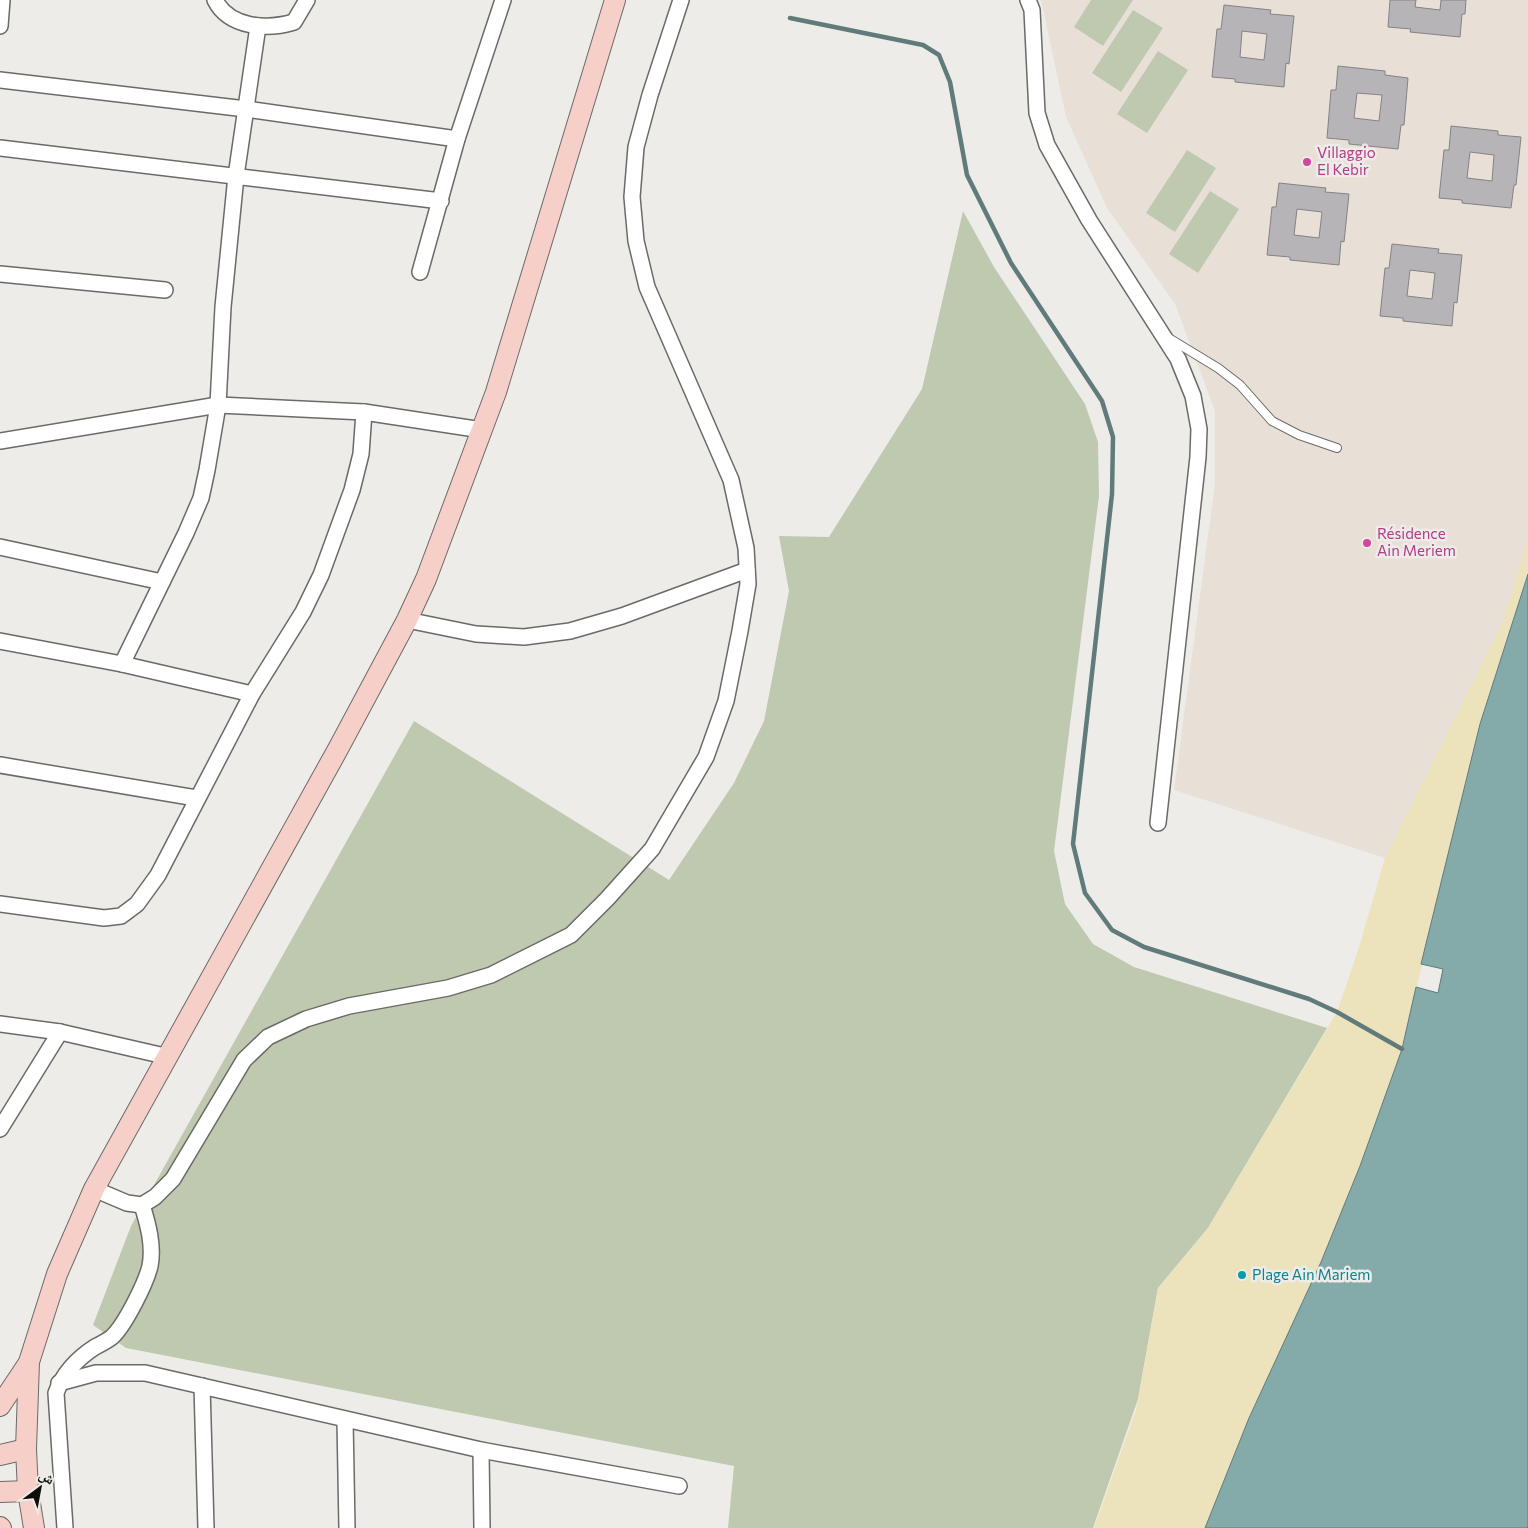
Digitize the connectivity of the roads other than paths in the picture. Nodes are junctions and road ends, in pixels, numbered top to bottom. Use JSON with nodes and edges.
{"nodes":[{"id":1,"x":2,"y":0,"type":"edge"},
{"id":2,"x":215,"y":0,"type":"edge"},
{"id":3,"x":307,"y":0,"type":"edge"},
{"id":4,"x":501,"y":0,"type":"edge"},
{"id":5,"x":614,"y":0,"type":"edge"},
{"id":6,"x":681,"y":0,"type":"edge"},
{"id":7,"x":1028,"y":0,"type":"edge"},
{"id":8,"x":0,"y":26,"type":"edge"},
{"id":9,"x":258,"y":26,"type":"junction"},
{"id":10,"x":0,"y":80,"type":"edge"},
{"id":11,"x":246,"y":109,"type":"junction"},
{"id":12,"x":457,"y":139,"type":"junction"},
{"id":13,"x":0,"y":148,"type":"edge"},
{"id":14,"x":236,"y":176,"type":"junction"},
{"id":15,"x":441,"y":201,"type":"junction"},
{"id":16,"x":420,"y":272,"type":"dead end"},
{"id":17,"x":0,"y":274,"type":"edge"},
{"id":18,"x":165,"y":290,"type":"dead end"},
{"id":19,"x":1162,"y":333,"type":"junction"},
{"id":20,"x":218,"y":405,"type":"junction"},
{"id":21,"x":364,"y":412,"type":"junction"},
{"id":22,"x":482,"y":430,"type":"junction"},
{"id":23,"x":0,"y":441,"type":"edge"},
{"id":24,"x":1337,"y":448,"type":"dead end"},
{"id":25,"x":0,"y":548,"type":"edge"},
{"id":26,"x":747,"y":570,"type":"junction"},
{"id":27,"x":162,"y":582,"type":"junction"},
{"id":28,"x":407,"y":620,"type":"junction"},
{"id":29,"x":0,"y":641,"type":"edge"},
{"id":30,"x":122,"y":664,"type":"junction"},
{"id":31,"x":252,"y":694,"type":"junction"},
{"id":32,"x":0,"y":765,"type":"edge"},
{"id":33,"x":196,"y":798,"type":"junction"},
{"id":34,"x":1158,"y":823,"type":"dead end"},
{"id":35,"x":0,"y":904,"type":"edge"},
{"id":36,"x":0,"y":1024,"type":"edge"},
{"id":37,"x":60,"y":1032,"type":"junction"},
{"id":38,"x":169,"y":1057,"type":"junction"},
{"id":39,"x":0,"y":1129,"type":"edge"},
{"id":40,"x":94,"y":1189,"type":"junction"},
{"id":41,"x":142,"y":1205,"type":"junction"},
{"id":42,"x":29,"y":1362,"type":"junction"},
{"id":43,"x":59,"y":1383,"type":"junction"},
{"id":44,"x":202,"y":1386,"type":"junction"},
{"id":45,"x":0,"y":1406,"type":"edge"},
{"id":46,"x":345,"y":1420,"type":"junction"},
{"id":47,"x":26,"y":1449,"type":"junction"},
{"id":48,"x":481,"y":1450,"type":"junction"},
{"id":49,"x":0,"y":1455,"type":"edge"},
{"id":50,"x":679,"y":1486,"type":"dead end"},
{"id":51,"x":28,"y":1491,"type":"junction"},
{"id":52,"x":0,"y":1492,"type":"edge"},
{"id":53,"x":34,"y":1528,"type":"edge"},
{"id":54,"x":65,"y":1528,"type":"edge"},
{"id":55,"x":206,"y":1528,"type":"edge"},
{"id":56,"x":347,"y":1528,"type":"edge"},
{"id":57,"x":482,"y":1528,"type":"edge"}],
"edges":[{"from":1,"to":8,"type":"street"},
{"from":2,"to":9,"type":"street"},
{"from":3,"to":9,"type":"street"},
{"from":4,"to":12,"type":"street"},
{"from":5,"to":22,"type":"main road"},
{"from":6,"to":26,"type":"street"},
{"from":7,"to":19,"type":"street"},
{"from":9,"to":11,"type":"street"},
{"from":10,"to":11,"type":"street"},
{"from":11,"to":12,"type":"street"},
{"from":11,"to":14,"type":"street"},
{"from":12,"to":15,"type":"street"},
{"from":13,"to":14,"type":"street"},
{"from":14,"to":15,"type":"street"},
{"from":14,"to":20,"type":"street"},
{"from":15,"to":16,"type":"street"},
{"from":17,"to":18,"type":"street"},
{"from":19,"to":24,"type":"lane"},
{"from":19,"to":34,"type":"street"},
{"from":20,"to":21,"type":"street"},
{"from":20,"to":23,"type":"street"},
{"from":20,"to":27,"type":"street"},
{"from":21,"to":22,"type":"street"},
{"from":21,"to":31,"type":"street"},
{"from":22,"to":28,"type":"main road"},
{"from":25,"to":27,"type":"street"},
{"from":26,"to":28,"type":"street"},
{"from":26,"to":41,"type":"street"},
{"from":27,"to":30,"type":"street"},
{"from":28,"to":38,"type":"main road"},
{"from":29,"to":30,"type":"street"},
{"from":30,"to":31,"type":"street"},
{"from":31,"to":33,"type":"street"},
{"from":32,"to":33,"type":"street"},
{"from":33,"to":35,"type":"street"},
{"from":36,"to":37,"type":"street"},
{"from":37,"to":38,"type":"street"},
{"from":37,"to":39,"type":"street"},
{"from":38,"to":40,"type":"main road"},
{"from":40,"to":41,"type":"street"},
{"from":40,"to":42,"type":"main road"},
{"from":41,"to":43,"type":"street"},
{"from":42,"to":45,"type":"main road"},
{"from":42,"to":47,"type":"main road"},
{"from":43,"to":44,"type":"street"},
{"from":43,"to":54,"type":"street"},
{"from":44,"to":46,"type":"street"},
{"from":44,"to":55,"type":"street"},
{"from":46,"to":48,"type":"street"},
{"from":46,"to":56,"type":"street"},
{"from":47,"to":49,"type":"main road"},
{"from":47,"to":51,"type":"main road"},
{"from":48,"to":50,"type":"street"},
{"from":48,"to":57,"type":"street"},
{"from":51,"to":52,"type":"main road"},
{"from":51,"to":53,"type":"main road"}]}
